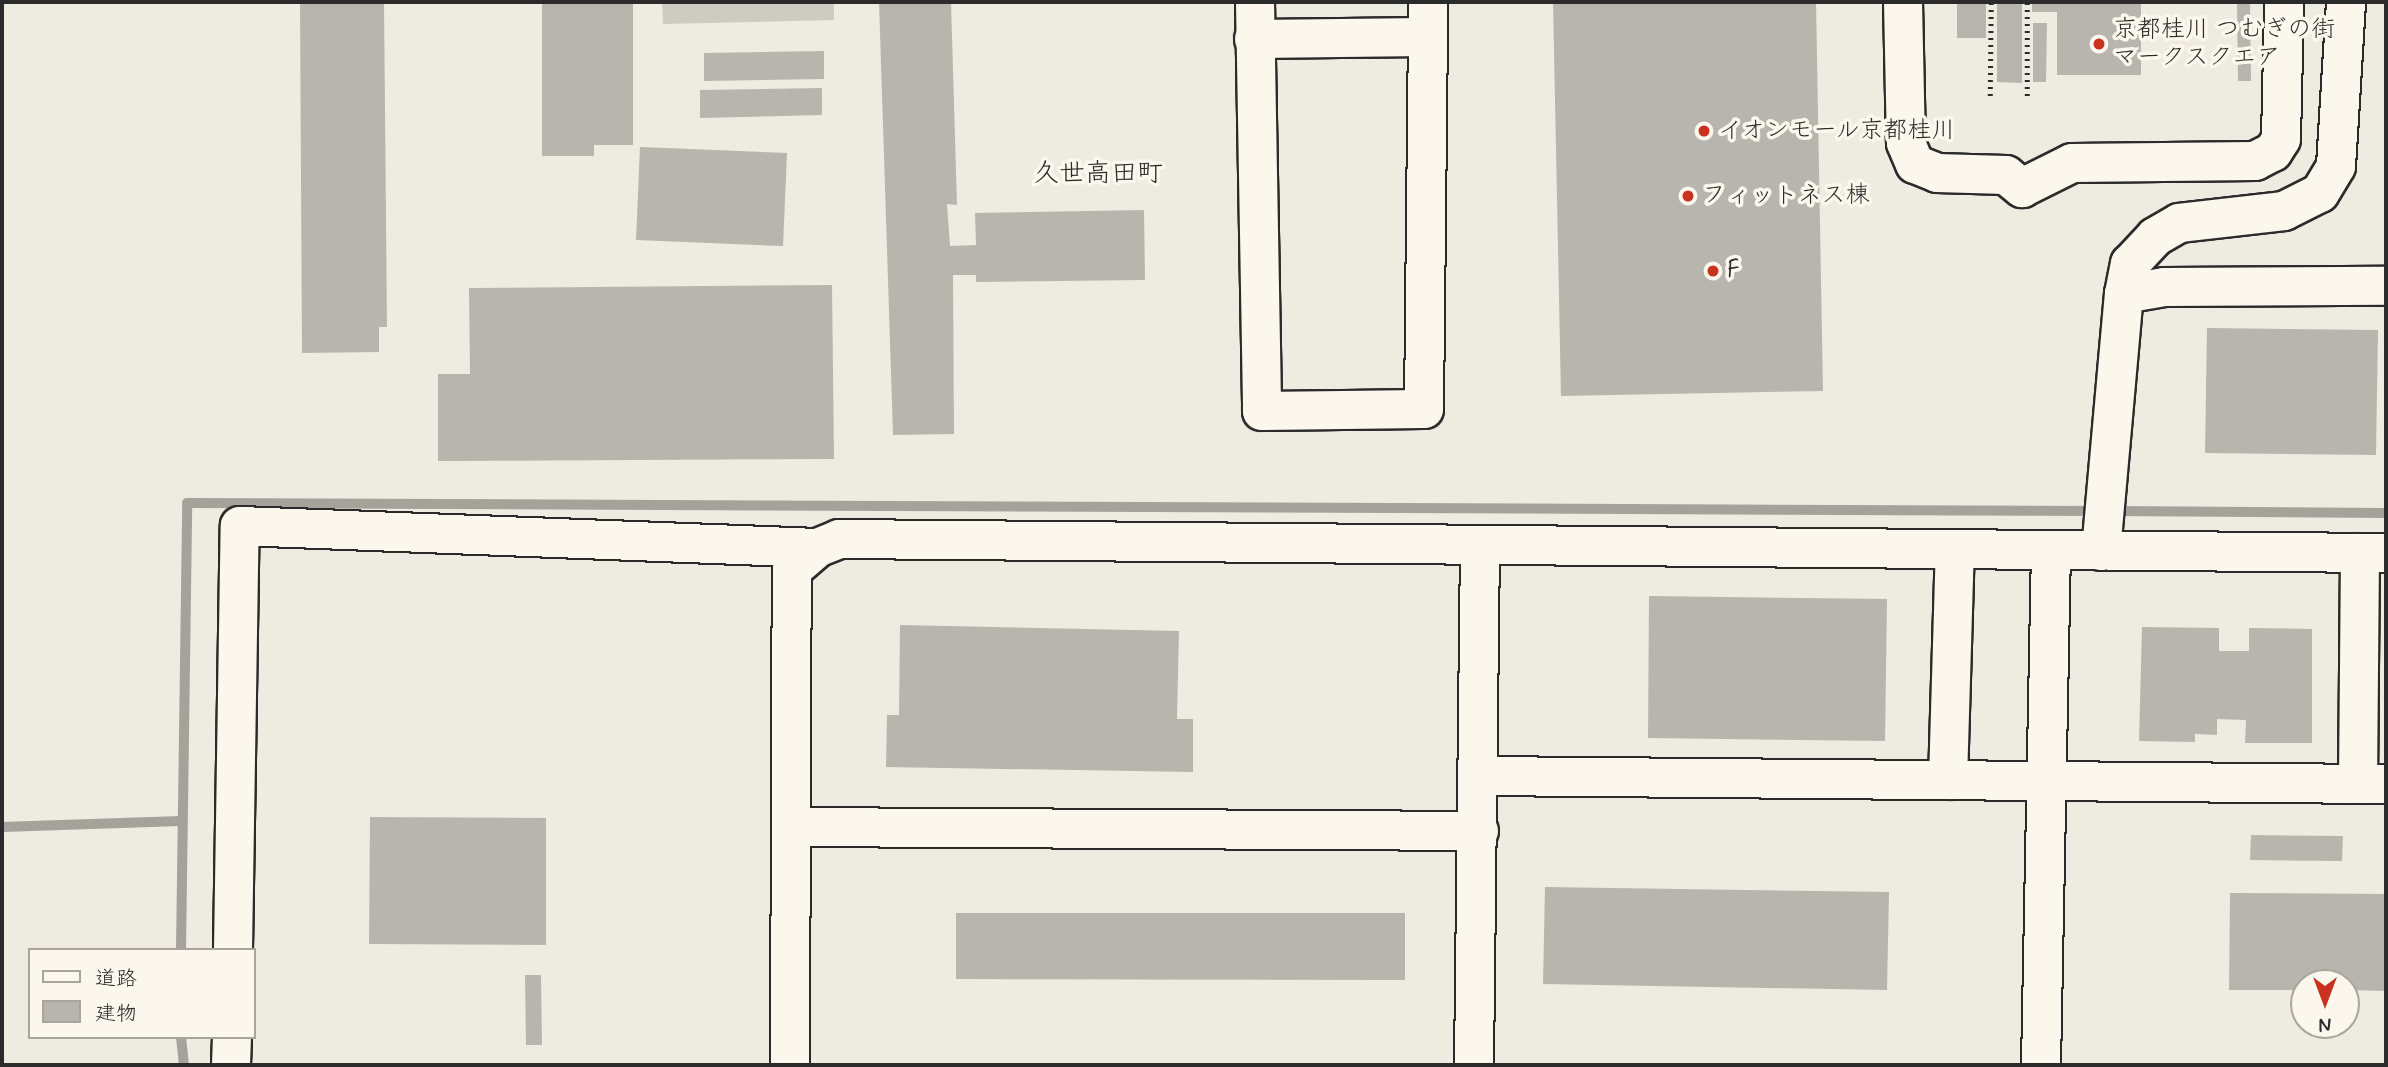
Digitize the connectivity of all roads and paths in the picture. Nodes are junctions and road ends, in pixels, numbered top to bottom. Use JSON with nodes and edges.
{"nodes":[{"id":1,"x":1255,"y":2,"type":"edge"},
{"id":2,"x":1903,"y":2,"type":"edge"},
{"id":3,"x":1991,"y":2,"type":"edge"},
{"id":4,"x":2027,"y":2,"type":"edge"},
{"id":5,"x":2284,"y":2,"type":"edge"},
{"id":6,"x":2346,"y":2,"type":"edge"},
{"id":7,"x":1428,"y":19,"type":"edge"},
{"id":8,"x":1254,"y":39,"type":"junction"},
{"id":9,"x":1990,"y":96,"type":"dead end"},
{"id":10,"x":2027,"y":96,"type":"dead end"},
{"id":11,"x":2386,"y":286,"type":"edge"},
{"id":12,"x":2124,"y":294,"type":"junction"},
{"id":13,"x":1480,"y":545,"type":"junction"},
{"id":14,"x":817,"y":548,"type":"junction"},
{"id":15,"x":1955,"y":550,"type":"junction"},
{"id":16,"x":2051,"y":550,"type":"junction"},
{"id":17,"x":2101,"y":551,"type":"junction"},
{"id":18,"x":2373,"y":553,"type":"edge"},
{"id":19,"x":1480,"y":776,"type":"junction"},
{"id":20,"x":1948,"y":780,"type":"junction"},
{"id":21,"x":2046,"y":781,"type":"junction"},
{"id":22,"x":2372,"y":784,"type":"edge"},
{"id":23,"x":791,"y":827,"type":"junction"},
{"id":24,"x":1479,"y":831,"type":"junction"},
{"id":25,"x":233,"y":948,"type":"edge"},
{"id":26,"x":232,"y":1039,"type":"edge"},
{"id":27,"x":231,"y":1065,"type":"edge"},
{"id":28,"x":790,"y":1065,"type":"edge"},
{"id":29,"x":1475,"y":1065,"type":"edge"},
{"id":30,"x":2041,"y":1065,"type":"edge"}],
"edges":[{"from":1,"to":8,"type":"street"},
{"from":2,"to":5,"type":"street"},
{"from":3,"to":9,"type":"path"},
{"from":4,"to":10,"type":"path"},
{"from":6,"to":12,"type":"street"},
{"from":7,"to":8,"type":"street"},
{"from":7,"to":8,"type":"street"},
{"from":11,"to":12,"type":"street"},
{"from":12,"to":17,"type":"street"},
{"from":13,"to":14,"type":"street"},
{"from":13,"to":15,"type":"street"},
{"from":13,"to":19,"type":"street"},
{"from":14,"to":23,"type":"street"},
{"from":14,"to":25,"type":"street"},
{"from":15,"to":16,"type":"street"},
{"from":15,"to":20,"type":"street"},
{"from":16,"to":17,"type":"street"},
{"from":16,"to":21,"type":"street"},
{"from":17,"to":18,"type":"street"},
{"from":18,"to":22,"type":"street"},
{"from":19,"to":20,"type":"street"},
{"from":19,"to":24,"type":"street"},
{"from":20,"to":21,"type":"street"},
{"from":21,"to":22,"type":"street"},
{"from":21,"to":30,"type":"street"},
{"from":23,"to":24,"type":"street"},
{"from":23,"to":28,"type":"street"},
{"from":24,"to":29,"type":"street"},
{"from":26,"to":27,"type":"street"}]}
